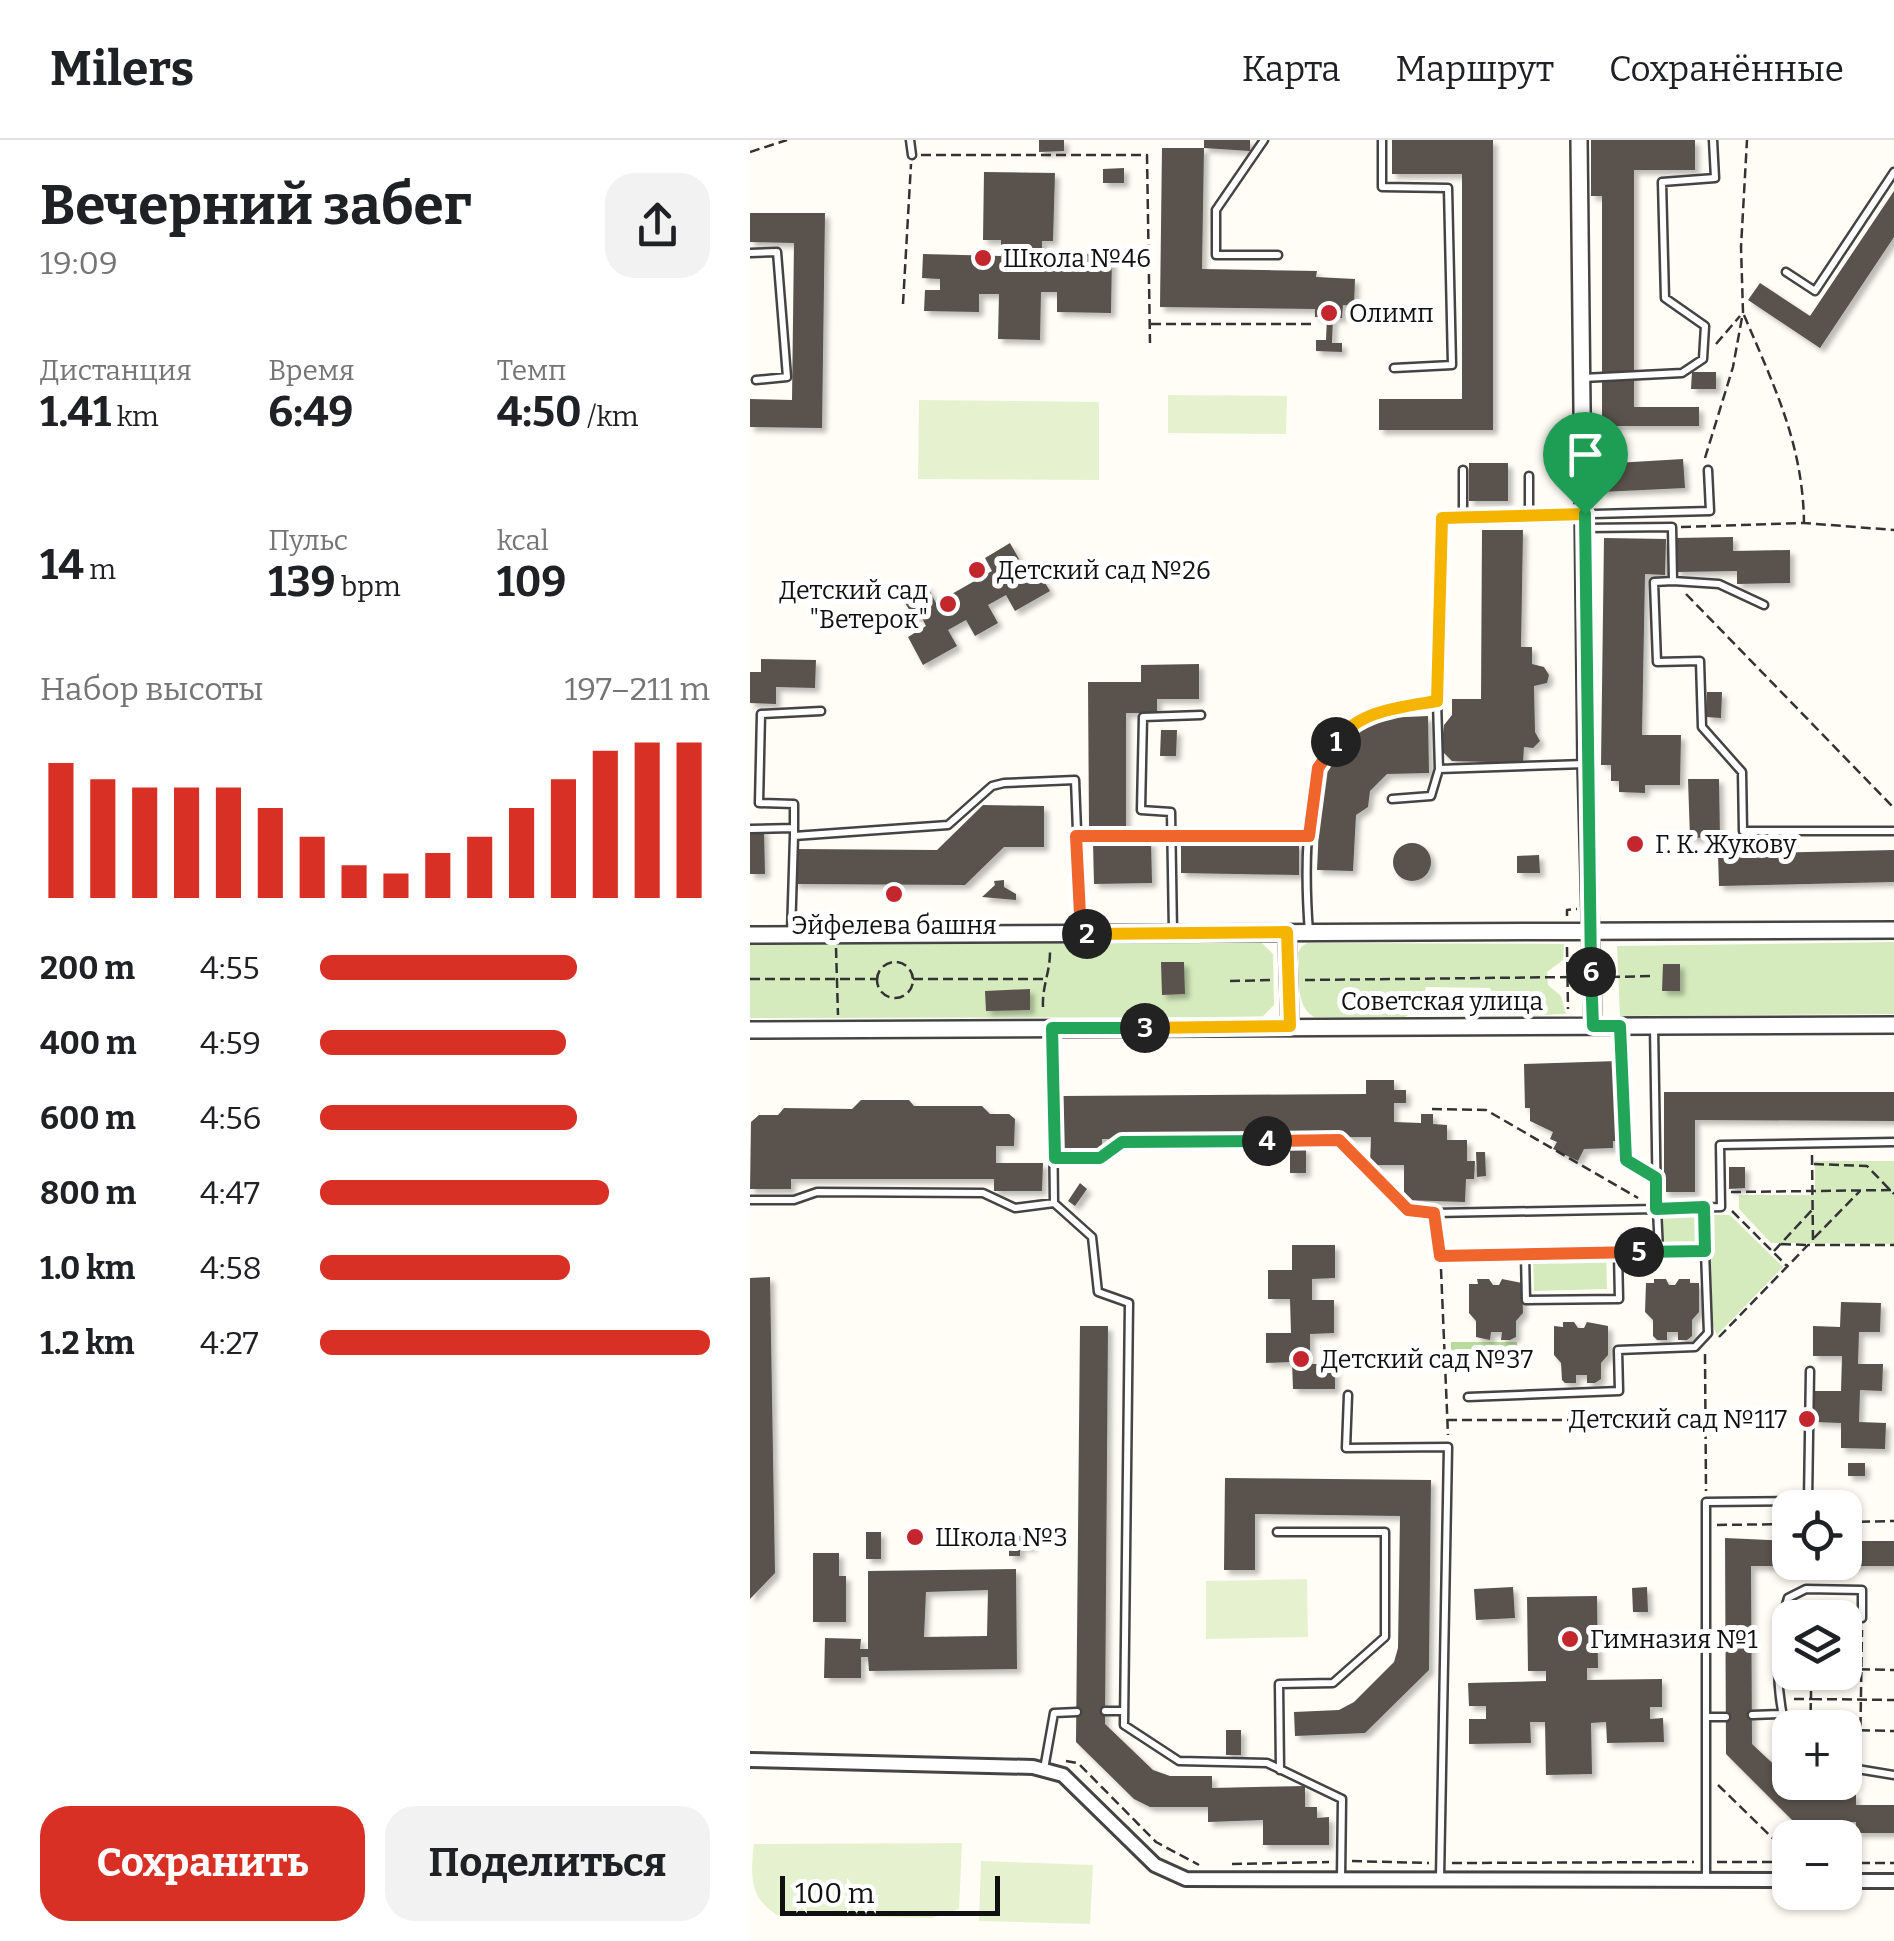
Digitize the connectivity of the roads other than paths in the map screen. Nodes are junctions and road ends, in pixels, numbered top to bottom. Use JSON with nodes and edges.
{"nodes":[{"id":1,"x":910,"y":140,"type":"edge"},
{"id":2,"x":1264,"y":140,"type":"edge"},
{"id":3,"x":1382,"y":140,"type":"edge"},
{"id":4,"x":1579,"y":140,"type":"edge"},
{"id":5,"x":1714,"y":140,"type":"edge"},
{"id":6,"x":912,"y":155,"type":"road end"},
{"id":7,"x":1894,"y":172,"type":"edge"},
{"id":8,"x":750,"y":252,"type":"edge"},
{"id":9,"x":1278,"y":255,"type":"dead end"},
{"id":10,"x":1786,"y":272,"type":"dead end"},
{"id":11,"x":1394,"y":368,"type":"dead end"},
{"id":12,"x":1582,"y":378,"type":"junction"},
{"id":13,"x":756,"y":380,"type":"dead end"},
{"id":14,"x":1463,"y":470,"type":"dead end"},
{"id":15,"x":1708,"y":470,"type":"road end"},
{"id":16,"x":1528,"y":476,"type":"dead end"},
{"id":17,"x":1529,"y":516,"type":"junction"},
{"id":18,"x":1463,"y":517,"type":"junction"},
{"id":19,"x":1585,"y":521,"type":"junction"},
{"id":20,"x":1674,"y":581,"type":"junction"},
{"id":21,"x":1764,"y":604,"type":"dead end"},
{"id":22,"x":1437,"y":701,"type":"junction"},
{"id":23,"x":821,"y":712,"type":"dead end"},
{"id":24,"x":1201,"y":715,"type":"dead end"},
{"id":25,"x":1586,"y":764,"type":"junction"},
{"id":26,"x":1439,"y":770,"type":"junction"},
{"id":27,"x":1392,"y":799,"type":"dead end"},
{"id":28,"x":750,"y":829,"type":"edge"},
{"id":29,"x":793,"y":832,"type":"junction"},
{"id":30,"x":1894,"y":832,"type":"edge"},
{"id":31,"x":1076,"y":836,"type":"junction"},
{"id":32,"x":1170,"y":836,"type":"junction"},
{"id":33,"x":1309,"y":836,"type":"junction"},
{"id":34,"x":1894,"y":930,"type":"edge"},
{"id":35,"x":1287,"y":932,"type":"junction"},
{"id":36,"x":1590,"y":932,"type":"junction"},
{"id":37,"x":1173,"y":933,"type":"junction"},
{"id":38,"x":1309,"y":933,"type":"junction"},
{"id":39,"x":1081,"y":934,"type":"junction"},
{"id":40,"x":750,"y":935,"type":"edge"},
{"id":41,"x":791,"y":935,"type":"junction"},
{"id":42,"x":1894,"y":1025,"type":"edge"},
{"id":43,"x":1290,"y":1026,"type":"junction"},
{"id":44,"x":1593,"y":1026,"type":"junction"},
{"id":45,"x":1620,"y":1026,"type":"junction"},
{"id":46,"x":1654,"y":1026,"type":"junction"},
{"id":47,"x":1052,"y":1028,"type":"junction"},
{"id":48,"x":750,"y":1030,"type":"edge"},
{"id":49,"x":1894,"y":1142,"type":"edge"},
{"id":50,"x":1055,"y":1158,"type":"junction"},
{"id":51,"x":1656,"y":1178,"type":"junction"},
{"id":52,"x":750,"y":1200,"type":"edge"},
{"id":53,"x":1054,"y":1204,"type":"junction"},
{"id":54,"x":1704,"y":1207,"type":"junction"},
{"id":55,"x":1656,"y":1209,"type":"junction"},
{"id":56,"x":1659,"y":1251,"type":"junction"},
{"id":57,"x":1705,"y":1251,"type":"junction"},
{"id":58,"x":1440,"y":1256,"type":"road end"},
{"id":59,"x":1810,"y":1371,"type":"dead end"},
{"id":60,"x":1348,"y":1395,"type":"dead end"},
{"id":61,"x":1468,"y":1397,"type":"dead end"},
{"id":62,"x":1277,"y":1532,"type":"dead end"},
{"id":63,"x":1787,"y":1600,"type":"edge"},
{"id":64,"x":1862,"y":1600,"type":"edge"},
{"id":65,"x":1104,"y":1711,"type":"dead end"},
{"id":66,"x":1124,"y":1711,"type":"junction"},
{"id":67,"x":1077,"y":1712,"type":"dead end"},
{"id":68,"x":1772,"y":1714,"type":"edge"},
{"id":69,"x":1752,"y":1715,"type":"dead end"},
{"id":70,"x":1706,"y":1716,"type":"junction"},
{"id":71,"x":1726,"y":1717,"type":"dead end"},
{"id":72,"x":750,"y":1760,"type":"edge"},
{"id":73,"x":1044,"y":1770,"type":"junction"},
{"id":74,"x":1280,"y":1770,"type":"junction"},
{"id":75,"x":1862,"y":1770,"type":"edge"},
{"id":76,"x":1894,"y":1775,"type":"edge"},
{"id":77,"x":1440,"y":1879,"type":"junction"},
{"id":78,"x":1706,"y":1880,"type":"junction"},
{"id":79,"x":1772,"y":1880,"type":"edge"},
{"id":80,"x":1862,"y":1880,"type":"edge"},
{"id":81,"x":1894,"y":1881,"type":"edge"},
{"id":82,"x":1342,"y":1882,"type":"junction"}],
"edges":[{"from":1,"to":6,"type":"lane"},
{"from":2,"to":9,"type":"lane"},
{"from":3,"to":11,"type":"lane"},
{"from":4,"to":12,"type":"street"},
{"from":5,"to":12,"type":"lane"},
{"from":7,"to":10,"type":"lane"},
{"from":8,"to":13,"type":"lane"},
{"from":12,"to":19,"type":"street"},
{"from":14,"to":18,"type":"lane"},
{"from":15,"to":19,"type":"lane"},
{"from":16,"to":17,"type":"lane"},
{"from":17,"to":18,"type":"lane"},
{"from":17,"to":19,"type":"lane"},
{"from":18,"to":22,"type":"lane"},
{"from":19,"to":20,"type":"lane"},
{"from":19,"to":25,"type":"street"},
{"from":20,"to":21,"type":"lane"},
{"from":20,"to":30,"type":"lane"},
{"from":22,"to":26,"type":"lane"},
{"from":22,"to":33,"type":"lane"},
{"from":23,"to":29,"type":"lane"},
{"from":24,"to":32,"type":"lane"},
{"from":25,"to":26,"type":"lane"},
{"from":25,"to":36,"type":"street"},
{"from":26,"to":27,"type":"lane"},
{"from":28,"to":29,"type":"lane"},
{"from":29,"to":31,"type":"lane"},
{"from":29,"to":41,"type":"lane"},
{"from":31,"to":32,"type":"lane"},
{"from":31,"to":39,"type":"lane"},
{"from":32,"to":33,"type":"lane"},
{"from":32,"to":37,"type":"lane"},
{"from":33,"to":38,"type":"lane"},
{"from":34,"to":36,"type":"street"},
{"from":35,"to":37,"type":"street"},
{"from":35,"to":38,"type":"street"},
{"from":35,"to":43,"type":"street"},
{"from":36,"to":38,"type":"street"},
{"from":36,"to":44,"type":"street"},
{"from":37,"to":39,"type":"street"},
{"from":39,"to":41,"type":"street"},
{"from":40,"to":41,"type":"street"},
{"from":42,"to":46,"type":"street","name":"Советская улица"},
{"from":43,"to":44,"type":"street","name":"Советская улица"},
{"from":43,"to":47,"type":"street","name":"Советская улица"},
{"from":44,"to":45,"type":"street","name":"Советская улица"},
{"from":45,"to":46,"type":"street","name":"Советская улица"},
{"from":45,"to":51,"type":"lane"},
{"from":46,"to":51,"type":"lane"},
{"from":47,"to":48,"type":"street","name":"Советская улица"},
{"from":47,"to":50,"type":"lane"},
{"from":49,"to":54,"type":"lane"},
{"from":50,"to":53,"type":"lane"},
{"from":50,"to":55,"type":"lane"},
{"from":51,"to":55,"type":"lane"},
{"from":52,"to":53,"type":"lane"},
{"from":53,"to":66,"type":"lane"},
{"from":54,"to":55,"type":"lane"},
{"from":54,"to":57,"type":"lane"},
{"from":55,"to":56,"type":"lane"},
{"from":56,"to":57,"type":"lane"},
{"from":56,"to":58,"type":"lane"},
{"from":57,"to":61,"type":"lane"},
{"from":59,"to":70,"type":"lane"},
{"from":60,"to":77,"type":"lane"},
{"from":62,"to":74,"type":"lane"},
{"from":63,"to":64,"type":"lane"},
{"from":65,"to":66,"type":"lane"},
{"from":66,"to":74,"type":"lane"},
{"from":67,"to":73,"type":"lane"},
{"from":68,"to":69,"type":"lane"},
{"from":70,"to":71,"type":"lane"},
{"from":70,"to":78,"type":"lane"},
{"from":72,"to":73,"type":"street"},
{"from":73,"to":82,"type":"street"},
{"from":74,"to":82,"type":"lane"},
{"from":75,"to":76,"type":"lane"},
{"from":77,"to":78,"type":"street"},
{"from":77,"to":82,"type":"street"},
{"from":78,"to":79,"type":"street"},
{"from":80,"to":81,"type":"street"}]}
